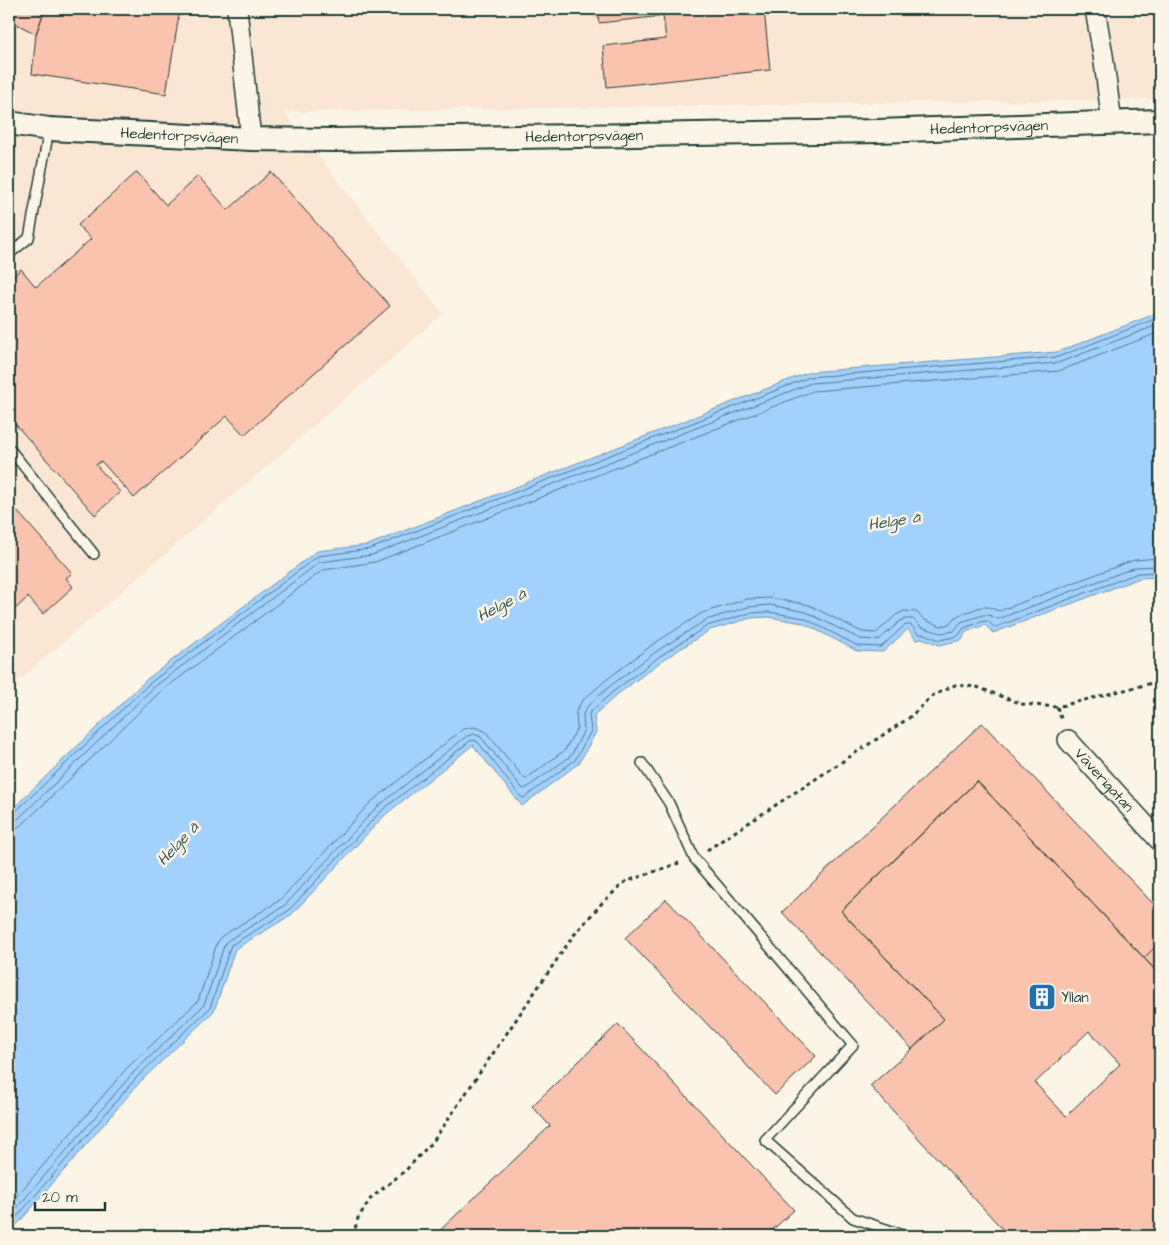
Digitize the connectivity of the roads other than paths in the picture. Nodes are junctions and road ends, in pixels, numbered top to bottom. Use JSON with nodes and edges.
{"nodes":[{"id":1,"x":237,"y":9,"type":"edge"},
{"id":2,"x":1095,"y":9,"type":"edge"},
{"id":3,"x":1160,"y":122,"type":"edge"},
{"id":4,"x":9,"y":123,"type":"edge"},
{"id":5,"x":1112,"y":123,"type":"junction"},
{"id":6,"x":49,"y":130,"type":"junction"},
{"id":7,"x":252,"y":139,"type":"junction"},
{"id":8,"x":9,"y":254,"type":"edge"},
{"id":9,"x":9,"y":448,"type":"edge"},
{"id":10,"x":94,"y":554,"type":"dead end"},
{"id":11,"x":1068,"y":740,"type":"dead end"},
{"id":12,"x":642,"y":763,"type":"dead end"},
{"id":13,"x":1160,"y":841,"type":"edge"},
{"id":14,"x":907,"y":1236,"type":"edge"}],
"edges":[{"from":1,"to":7,"type":"street"},
{"from":2,"to":5,"type":"street"},
{"from":3,"to":5,"type":"street","name":"Hedentorpsvägen"},
{"from":4,"to":6,"type":"street","name":"Hedentorpsvägen"},
{"from":5,"to":7,"type":"street","name":"Hedentorpsvägen"},
{"from":6,"to":7,"type":"street","name":"Hedentorpsvägen"},
{"from":6,"to":8,"type":"lane"},
{"from":9,"to":10,"type":"lane"},
{"from":11,"to":13,"type":"street","name":"Väverigatan"},
{"from":12,"to":14,"type":"lane"}]}
